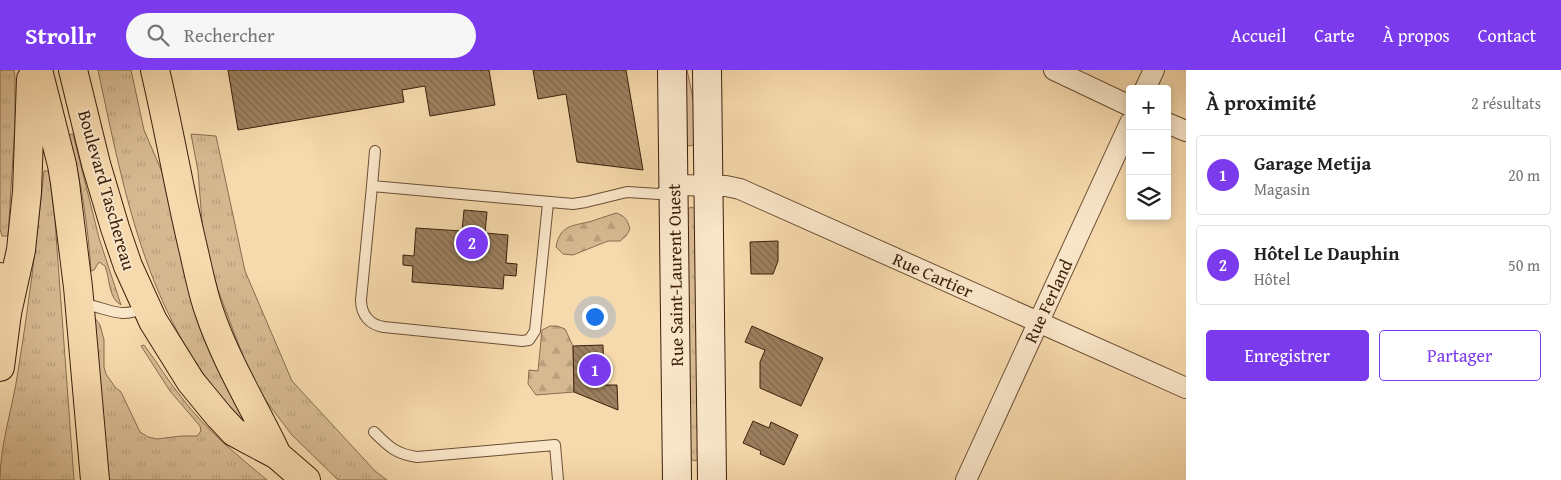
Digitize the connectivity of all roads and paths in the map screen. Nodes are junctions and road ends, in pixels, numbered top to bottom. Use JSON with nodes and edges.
{"nodes":[{"id":1,"x":31,"y":70,"type":"edge"},
{"id":2,"x":38,"y":70,"type":"edge"},
{"id":3,"x":73,"y":70,"type":"edge"},
{"id":4,"x":672,"y":70,"type":"edge"},
{"id":5,"x":707,"y":70,"type":"edge"},
{"id":6,"x":1054,"y":70,"type":"edge"},
{"id":7,"x":1154,"y":70,"type":"edge"},
{"id":8,"x":156,"y":71,"type":"edge"},
{"id":9,"x":1147,"y":85,"type":"edge"},
{"id":10,"x":1126,"y":104,"type":"edge"},
{"id":11,"x":1171,"y":125,"type":"edge"},
{"id":12,"x":1126,"y":130,"type":"edge"},
{"id":13,"x":1186,"y":131,"type":"edge"},
{"id":14,"x":375,"y":151,"type":"dead end"},
{"id":15,"x":674,"y":185,"type":"junction"},
{"id":16,"x":708,"y":185,"type":"junction"},
{"id":17,"x":372,"y":186,"type":"junction"},
{"id":18,"x":548,"y":203,"type":"junction"},
{"id":19,"x":0,"y":277,"type":"edge"},
{"id":20,"x":80,"y":304,"type":"junction"},
{"id":21,"x":145,"y":307,"type":"junction"},
{"id":22,"x":7,"y":313,"type":"junction"},
{"id":23,"x":1038,"y":323,"type":"junction"},
{"id":24,"x":0,"y":367,"type":"edge"},
{"id":25,"x":1186,"y":388,"type":"edge"},
{"id":26,"x":374,"y":432,"type":"dead end"},
{"id":27,"x":277,"y":455,"type":"junction"},
{"id":28,"x":95,"y":480,"type":"edge"},
{"id":29,"x":306,"y":480,"type":"edge"},
{"id":30,"x":558,"y":480,"type":"edge"},
{"id":31,"x":677,"y":480,"type":"edge"},
{"id":32,"x":712,"y":480,"type":"edge"},
{"id":33,"x":966,"y":480,"type":"edge"}],
"edges":[{"from":1,"to":22,"type":"main road"},
{"from":2,"to":20,"type":"main road","name":"Boulevard Taschereau"},
{"from":3,"to":21,"type":"main road","name":"Boulevard Taschereau"},
{"from":4,"to":15,"type":"street","name":"Rue Saint-Laurent Ouest"},
{"from":5,"to":16,"type":"street","name":"Rue Saint-Laurent Ouest"},
{"from":6,"to":10,"type":"street"},
{"from":7,"to":9,"type":"street"},
{"from":8,"to":27,"type":"main road"},
{"from":11,"to":13,"type":"street"},
{"from":12,"to":23,"type":"street","name":"Rue Ferland"},
{"from":14,"to":17,"type":"lane"},
{"from":15,"to":16,"type":"street","name":"Rue Cartier"},
{"from":15,"to":18,"type":"lane"},
{"from":15,"to":31,"type":"street","name":"Rue Saint-Laurent Ouest"},
{"from":16,"to":23,"type":"street","name":"Rue Cartier"},
{"from":16,"to":32,"type":"street","name":"Rue Saint-Laurent Ouest"},
{"from":17,"to":18,"type":"lane"},
{"from":17,"to":18,"type":"lane"},
{"from":19,"to":22,"type":"main road"},
{"from":20,"to":21,"type":"lane"},
{"from":20,"to":28,"type":"main road","name":"Boulevard Taschereau"},
{"from":21,"to":27,"type":"main road","name":"Boulevard Taschereau"},
{"from":22,"to":24,"type":"main road"},
{"from":23,"to":25,"type":"street","name":"Rue Cartier"},
{"from":23,"to":33,"type":"street","name":"Rue Ferland"},
{"from":26,"to":30,"type":"lane"},
{"from":27,"to":29,"type":"main road","name":"Boulevard Taschereau"}]}
